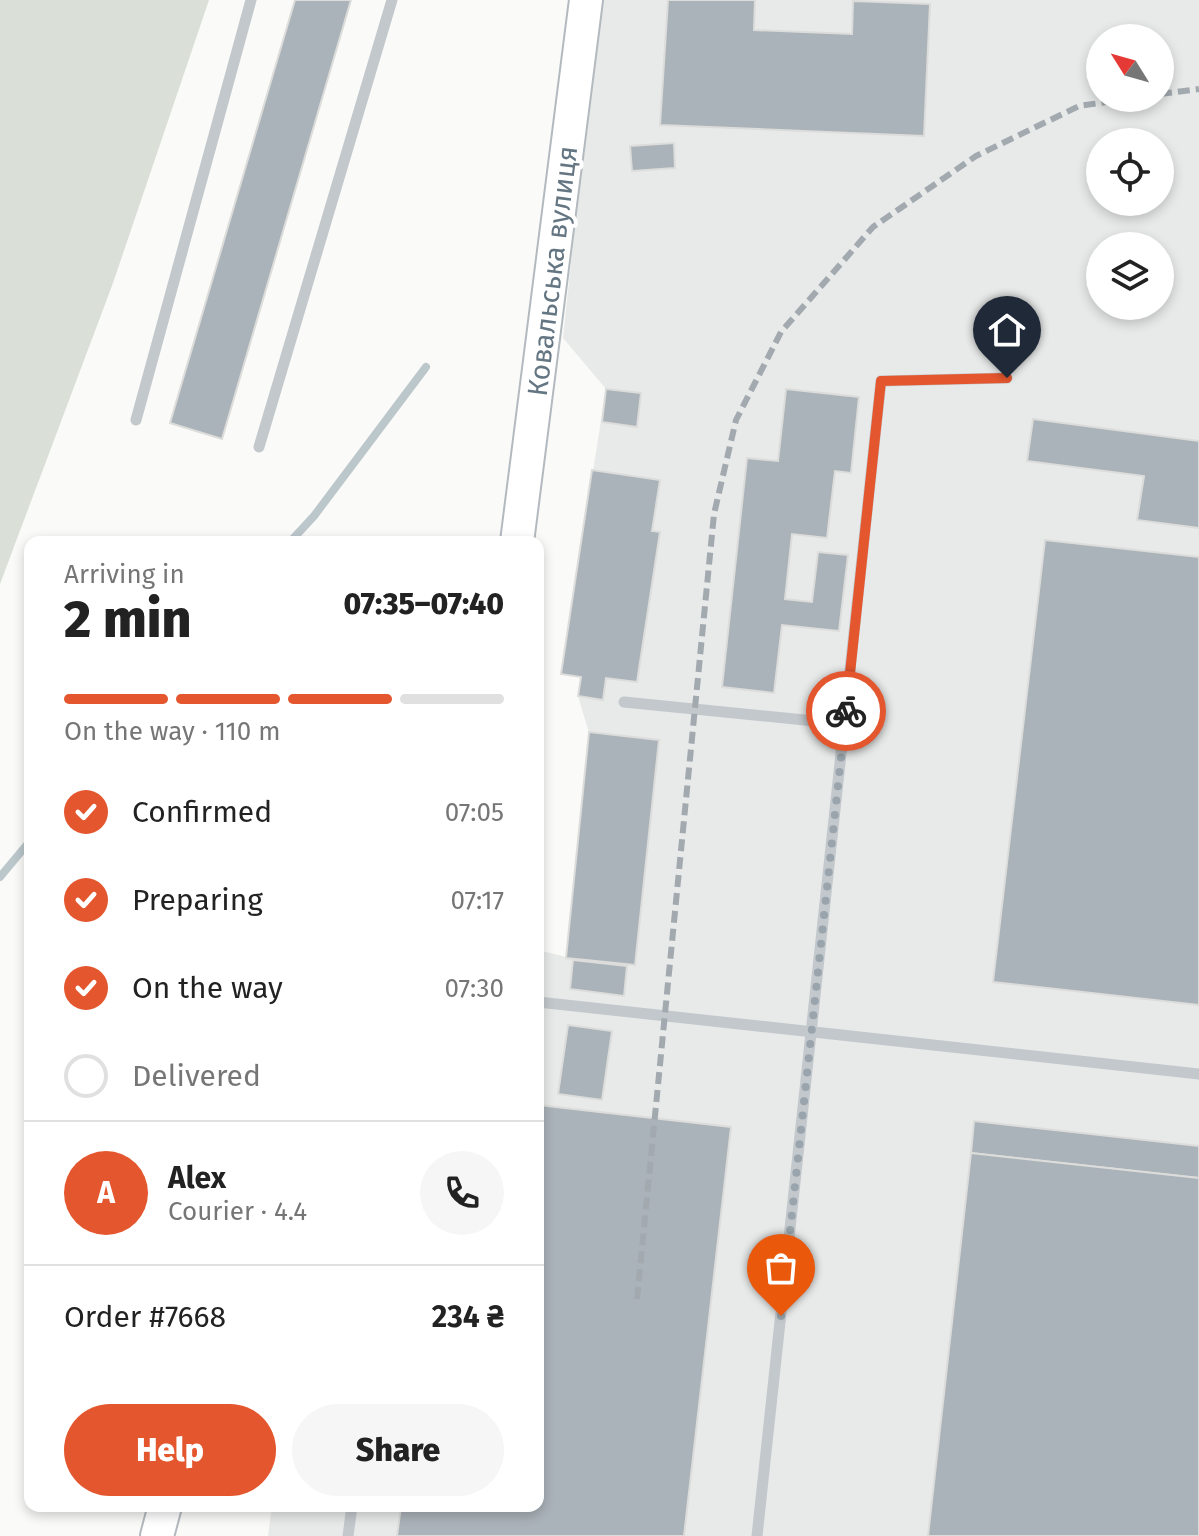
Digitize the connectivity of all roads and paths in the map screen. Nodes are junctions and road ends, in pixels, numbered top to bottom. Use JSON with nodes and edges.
{"nodes":[{"id":1,"x":251,"y":0,"type":"edge"},
{"id":2,"x":392,"y":0,"type":"edge"},
{"id":3,"x":586,"y":0,"type":"edge"},
{"id":4,"x":1007,"y":378,"type":"dead end"},
{"id":5,"x":136,"y":420,"type":"dead end"},
{"id":6,"x":259,"y":447,"type":"dead end"},
{"id":7,"x":518,"y":536,"type":"edge"},
{"id":8,"x":624,"y":702,"type":"dead end"},
{"id":9,"x":845,"y":724,"type":"junction"},
{"id":10,"x":544,"y":1003,"type":"edge"},
{"id":11,"x":813,"y":1032,"type":"junction"},
{"id":12,"x":1199,"y":1074,"type":"edge"},
{"id":13,"x":163,"y":1512,"type":"edge"},
{"id":14,"x":351,"y":1512,"type":"edge"},
{"id":15,"x":157,"y":1536,"type":"edge"},
{"id":16,"x":348,"y":1536,"type":"edge"},
{"id":17,"x":757,"y":1536,"type":"edge"}],
"edges":[{"from":1,"to":5,"type":"lane"},
{"from":2,"to":6,"type":"lane"},
{"from":3,"to":7,"type":"street","name":"Ковальська вулиця"},
{"from":4,"to":9,"type":"lane"},
{"from":8,"to":9,"type":"lane"},
{"from":9,"to":11,"type":"lane"},
{"from":10,"to":11,"type":"lane"},
{"from":11,"to":12,"type":"lane"},
{"from":11,"to":17,"type":"lane"},
{"from":13,"to":15,"type":"street"},
{"from":14,"to":16,"type":"lane"}]}
